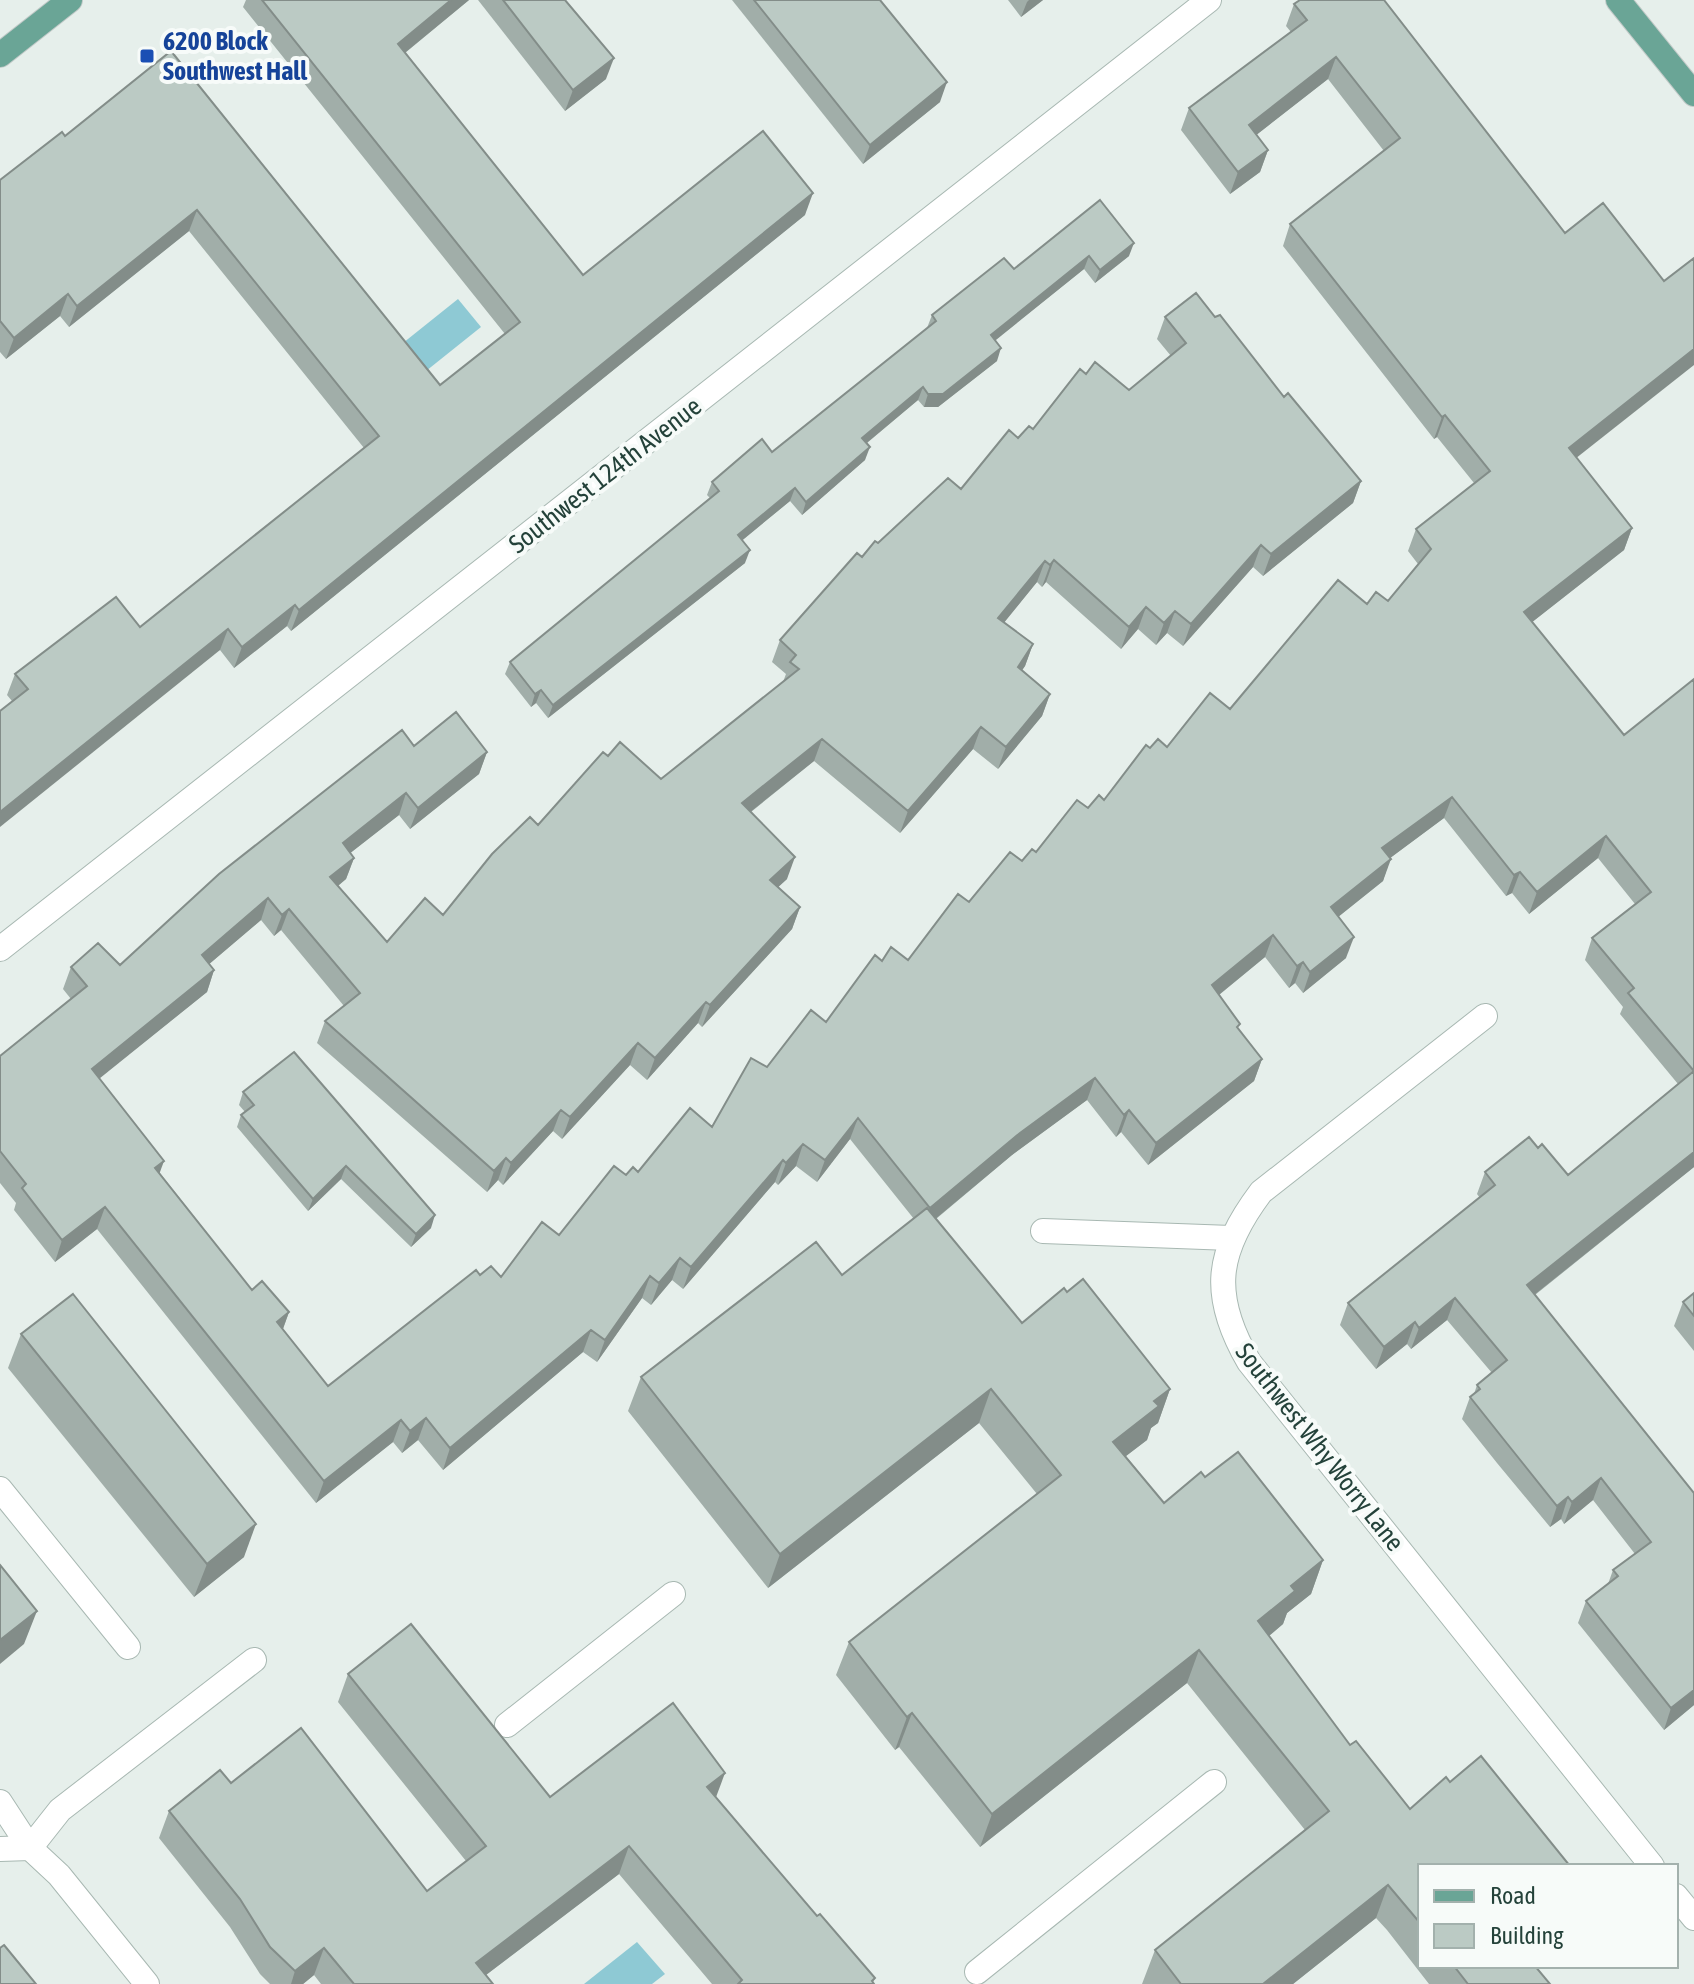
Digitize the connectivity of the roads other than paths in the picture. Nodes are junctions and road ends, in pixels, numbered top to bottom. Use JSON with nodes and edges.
{"nodes":[{"id":1,"x":70,"y":0,"type":"edge"},
{"id":2,"x":1209,"y":0,"type":"edge"},
{"id":3,"x":1619,"y":0,"type":"edge"},
{"id":4,"x":0,"y":55,"type":"edge"},
{"id":5,"x":1694,"y":94,"type":"edge"},
{"id":6,"x":0,"y":949,"type":"edge"},
{"id":7,"x":1485,"y":1016,"type":"dead end"},
{"id":8,"x":1043,"y":1231,"type":"dead end"},
{"id":9,"x":1231,"y":1238,"type":"junction"},
{"id":10,"x":0,"y":1489,"type":"edge"},
{"id":11,"x":673,"y":1594,"type":"dead end"},
{"id":12,"x":128,"y":1647,"type":"dead end"},
{"id":13,"x":254,"y":1660,"type":"dead end"},
{"id":14,"x":507,"y":1725,"type":"dead end"},
{"id":15,"x":1214,"y":1782,"type":"dead end"},
{"id":16,"x":0,"y":1802,"type":"edge"},
{"id":17,"x":30,"y":1848,"type":"junction"},
{"id":18,"x":0,"y":1849,"type":"edge"},
{"id":19,"x":1650,"y":1864,"type":"edge"},
{"id":20,"x":1678,"y":1898,"type":"edge"},
{"id":21,"x":1694,"y":1918,"type":"edge"},
{"id":22,"x":977,"y":1972,"type":"dead end"},
{"id":23,"x":147,"y":1984,"type":"edge"}],
"edges":[{"from":1,"to":4,"type":"main road"},
{"from":2,"to":6,"type":"street","name":"Southwest 124th Avenue"},
{"from":3,"to":5,"type":"main road"},
{"from":7,"to":9,"type":"street","name":"Southwest Why Worry Lane"},
{"from":8,"to":9,"type":"street"},
{"from":9,"to":19,"type":"street","name":"Southwest Why Worry Lane"},
{"from":10,"to":12,"type":"street"},
{"from":11,"to":14,"type":"street"},
{"from":13,"to":17,"type":"street"},
{"from":15,"to":22,"type":"street"},
{"from":16,"to":17,"type":"street"},
{"from":17,"to":18,"type":"street"},
{"from":17,"to":23,"type":"street"},
{"from":20,"to":21,"type":"street"}]}
